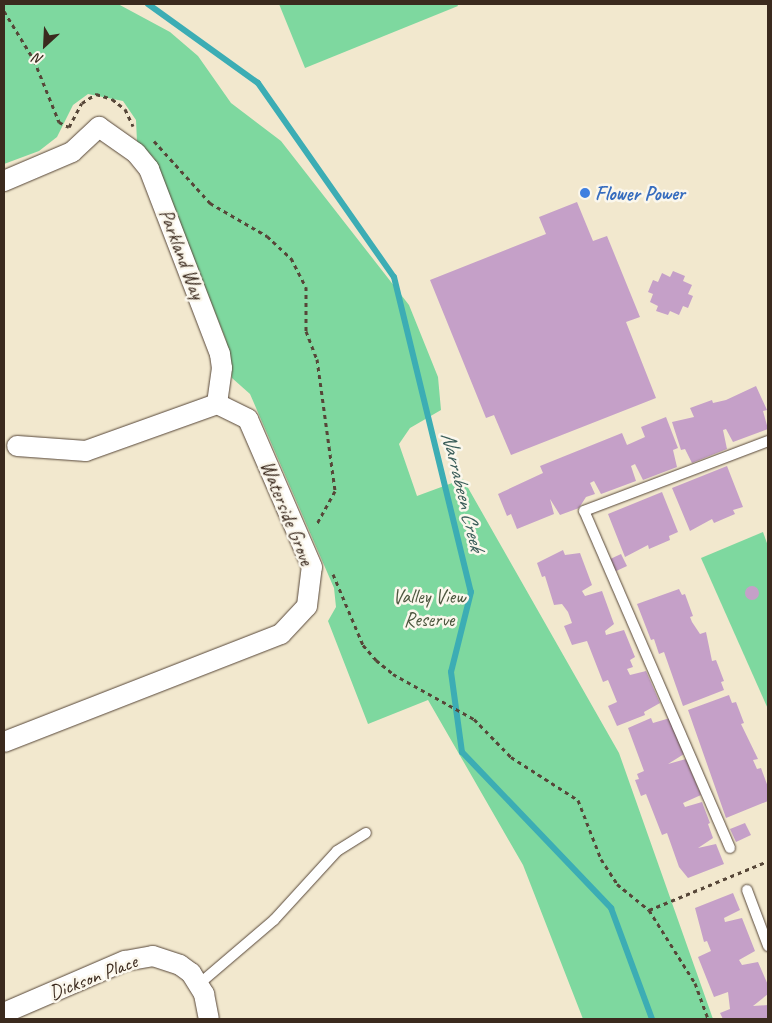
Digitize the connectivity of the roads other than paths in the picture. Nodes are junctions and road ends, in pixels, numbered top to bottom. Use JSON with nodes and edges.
{"nodes":[{"id":1,"x":4,"y":182,"type":"edge"},
{"id":2,"x":217,"y":404,"type":"junction"},
{"id":3,"x":768,"y":441,"type":"edge"},
{"id":4,"x":17,"y":446,"type":"dead end"},
{"id":5,"x":4,"y":742,"type":"edge"},
{"id":6,"x":366,"y":834,"type":"dead end"},
{"id":7,"x":730,"y":848,"type":"dead end"},
{"id":8,"x":747,"y":890,"type":"dead end"},
{"id":9,"x":768,"y":946,"type":"edge"},
{"id":10,"x":199,"y":984,"type":"junction"},
{"id":11,"x":4,"y":1013,"type":"edge"},
{"id":12,"x":209,"y":1019,"type":"edge"}],
"edges":[{"from":1,"to":2,"type":"street","name":"Parkland Way"},
{"from":2,"to":4,"type":"street"},
{"from":2,"to":5,"type":"street","name":"Waterside Grove"},
{"from":3,"to":7,"type":"lane"},
{"from":6,"to":10,"type":"lane"},
{"from":8,"to":9,"type":"lane"},
{"from":10,"to":11,"type":"street","name":"Dickson Place"},
{"from":10,"to":12,"type":"street","name":"Dickson Place"}]}
